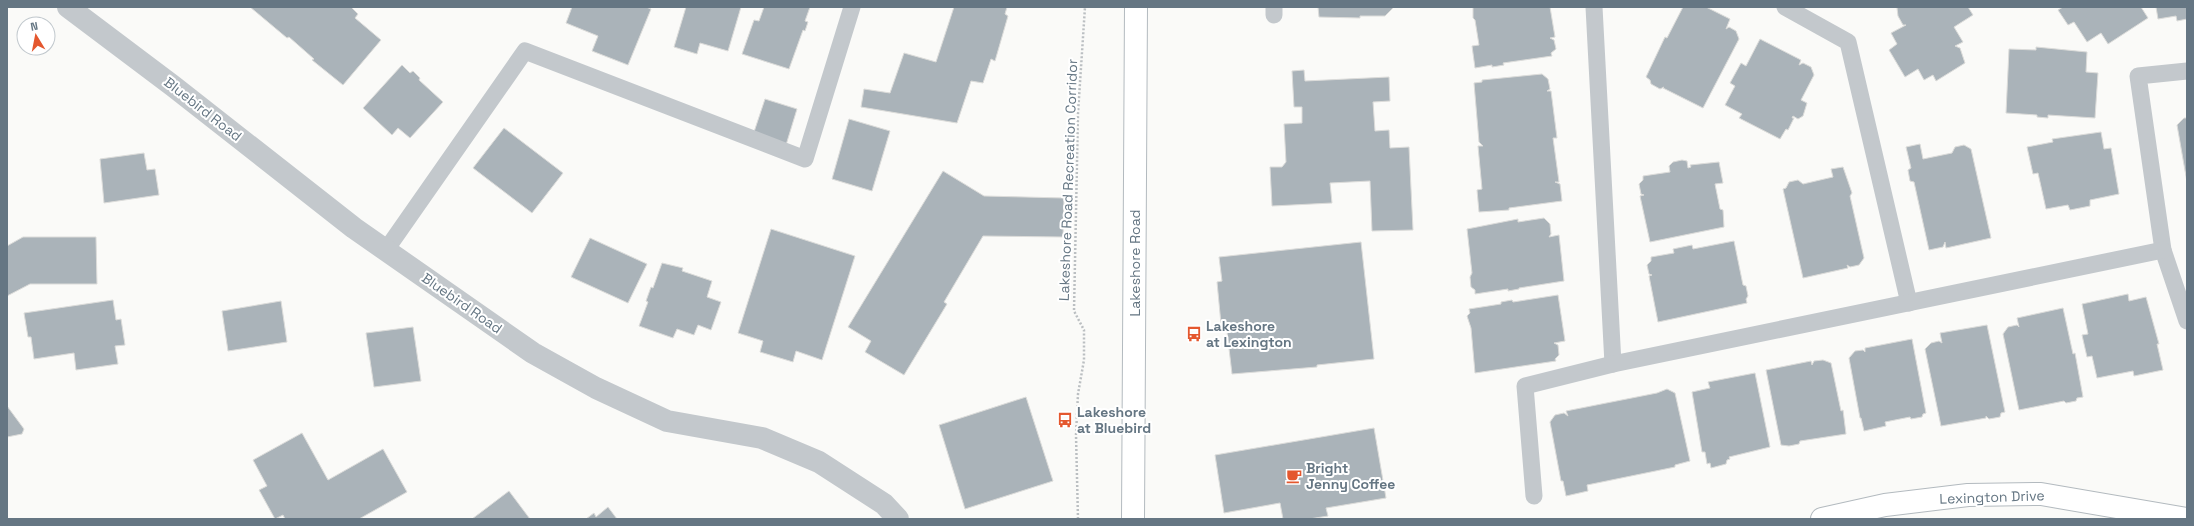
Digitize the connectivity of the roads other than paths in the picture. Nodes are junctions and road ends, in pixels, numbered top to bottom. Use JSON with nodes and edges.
{"nodes":[{"id":1,"x":68,"y":7,"type":"edge"},
{"id":2,"x":852,"y":7,"type":"edge"},
{"id":3,"x":1136,"y":7,"type":"edge"},
{"id":4,"x":1594,"y":7,"type":"edge"},
{"id":5,"x":1785,"y":7,"type":"edge"},
{"id":6,"x":2187,"y":71,"type":"edge"},
{"id":7,"x":386,"y":250,"type":"junction"},
{"id":8,"x":2164,"y":250,"type":"junction"},
{"id":9,"x":1909,"y":303,"type":"junction"},
{"id":10,"x":2187,"y":321,"type":"edge"},
{"id":11,"x":1613,"y":364,"type":"junction"},
{"id":12,"x":1534,"y":496,"type":"dead end"},
{"id":13,"x":1886,"y":512,"type":"edge"},
{"id":14,"x":898,"y":519,"type":"edge"},
{"id":15,"x":1133,"y":519,"type":"edge"},
{"id":16,"x":1822,"y":519,"type":"edge"},
{"id":17,"x":2187,"y":519,"type":"edge"}],
"edges":[{"from":1,"to":7,"type":"street","name":"Bluebird Road"},
{"from":2,"to":7,"type":"lane"},
{"from":3,"to":15,"type":"main road","name":"Lakeshore Road"},
{"from":4,"to":11,"type":"lane"},
{"from":5,"to":9,"type":"lane"},
{"from":6,"to":8,"type":"lane"},
{"from":7,"to":14,"type":"street","name":"Bluebird Road"},
{"from":8,"to":9,"type":"lane"},
{"from":8,"to":10,"type":"lane"},
{"from":9,"to":11,"type":"lane"},
{"from":11,"to":12,"type":"lane"},
{"from":13,"to":16,"type":"main road","name":"Lexington Drive"},
{"from":13,"to":17,"type":"main road","name":"Lexington Drive"}]}
